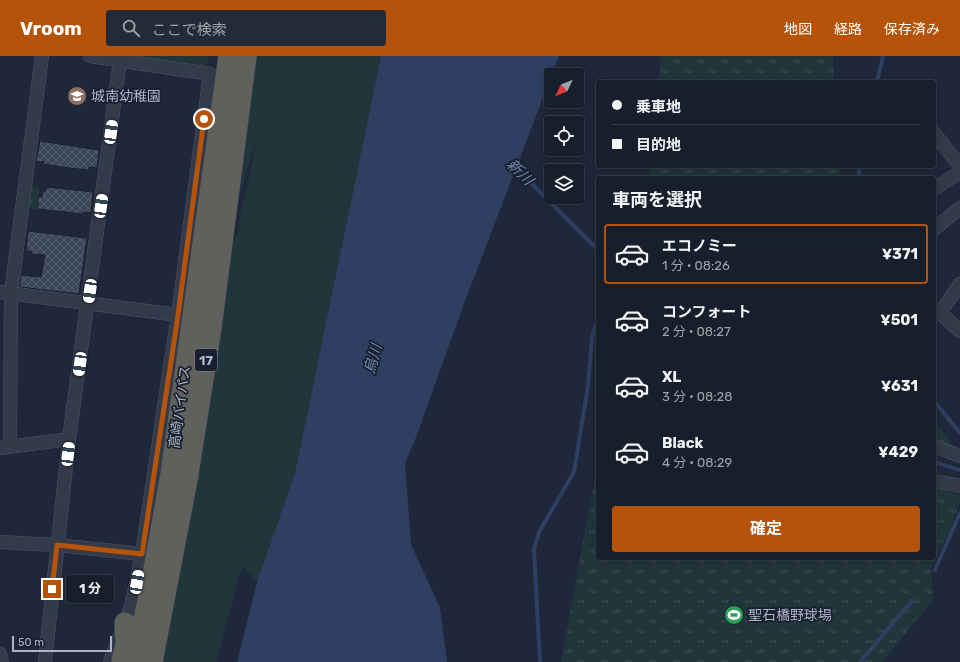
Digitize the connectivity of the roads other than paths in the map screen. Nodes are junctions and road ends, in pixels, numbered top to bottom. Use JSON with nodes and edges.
{"nodes":[{"id":1,"x":42,"y":56,"type":"edge"},
{"id":2,"x":90,"y":56,"type":"edge"},
{"id":3,"x":229,"y":56,"type":"edge"},
{"id":4,"x":246,"y":56,"type":"edge"},
{"id":5,"x":120,"y":60,"type":"junction"},
{"id":6,"x":936,"y":136,"type":"edge"},
{"id":7,"x":960,"y":166,"type":"edge"},
{"id":8,"x":960,"y":172,"type":"edge"},
{"id":9,"x":936,"y":188,"type":"edge"},
{"id":10,"x":960,"y":208,"type":"edge"},
{"id":11,"x":936,"y":227,"type":"edge"},
{"id":12,"x":960,"y":284,"type":"edge"},
{"id":13,"x":5,"y":293,"type":"edge"},
{"id":14,"x":88,"y":304,"type":"junction"},
{"id":15,"x":178,"y":315,"type":"junction"},
{"id":16,"x":960,"y":331,"type":"edge"},
{"id":17,"x":70,"y":439,"type":"junction"},
{"id":18,"x":936,"y":447,"type":"edge"},
{"id":19,"x":5,"y":448,"type":"edge"},
{"id":20,"x":960,"y":456,"type":"edge"},
{"id":21,"x":936,"y":481,"type":"edge"},
{"id":22,"x":960,"y":486,"type":"edge"},
{"id":23,"x":0,"y":542,"type":"edge"},
{"id":24,"x":57,"y":545,"type":"junction"},
{"id":25,"x":142,"y":554,"type":"junction"},
{"id":26,"x":125,"y":624,"type":"junction"},
{"id":27,"x":0,"y":654,"type":"edge"},
{"id":28,"x":2,"y":662,"type":"edge"},
{"id":29,"x":44,"y":662,"type":"edge"},
{"id":30,"x":110,"y":662,"type":"edge"},
{"id":31,"x":121,"y":662,"type":"edge"},
{"id":32,"x":134,"y":662,"type":"edge"},
{"id":33,"x":152,"y":662,"type":"edge"}],
"edges":[{"from":1,"to":13,"type":"street"},
{"from":2,"to":5,"type":"street"},
{"from":3,"to":32,"type":"highway","name":"高崎バイパス","number":"17"},
{"from":4,"to":33,"type":"highway","name":"高崎バイパス","number":"17"},
{"from":5,"to":14,"type":"street"},
{"from":5,"to":15,"type":"street"},
{"from":6,"to":7,"type":"street"},
{"from":8,"to":9,"type":"street"},
{"from":10,"to":11,"type":"street"},
{"from":12,"to":16,"type":"street"},
{"from":13,"to":14,"type":"street"},
{"from":13,"to":19,"type":"street"},
{"from":14,"to":15,"type":"street"},
{"from":14,"to":17,"type":"street"},
{"from":15,"to":25,"type":"street"},
{"from":17,"to":19,"type":"street"},
{"from":17,"to":24,"type":"street"},
{"from":18,"to":20,"type":"street"},
{"from":21,"to":22,"type":"street"},
{"from":23,"to":24,"type":"street"},
{"from":24,"to":25,"type":"street"},
{"from":24,"to":29,"type":"street"},
{"from":25,"to":26,"type":"street"},
{"from":26,"to":30,"type":"street"},
{"from":26,"to":31,"type":"highway"},
{"from":27,"to":28,"type":"street"}]}
